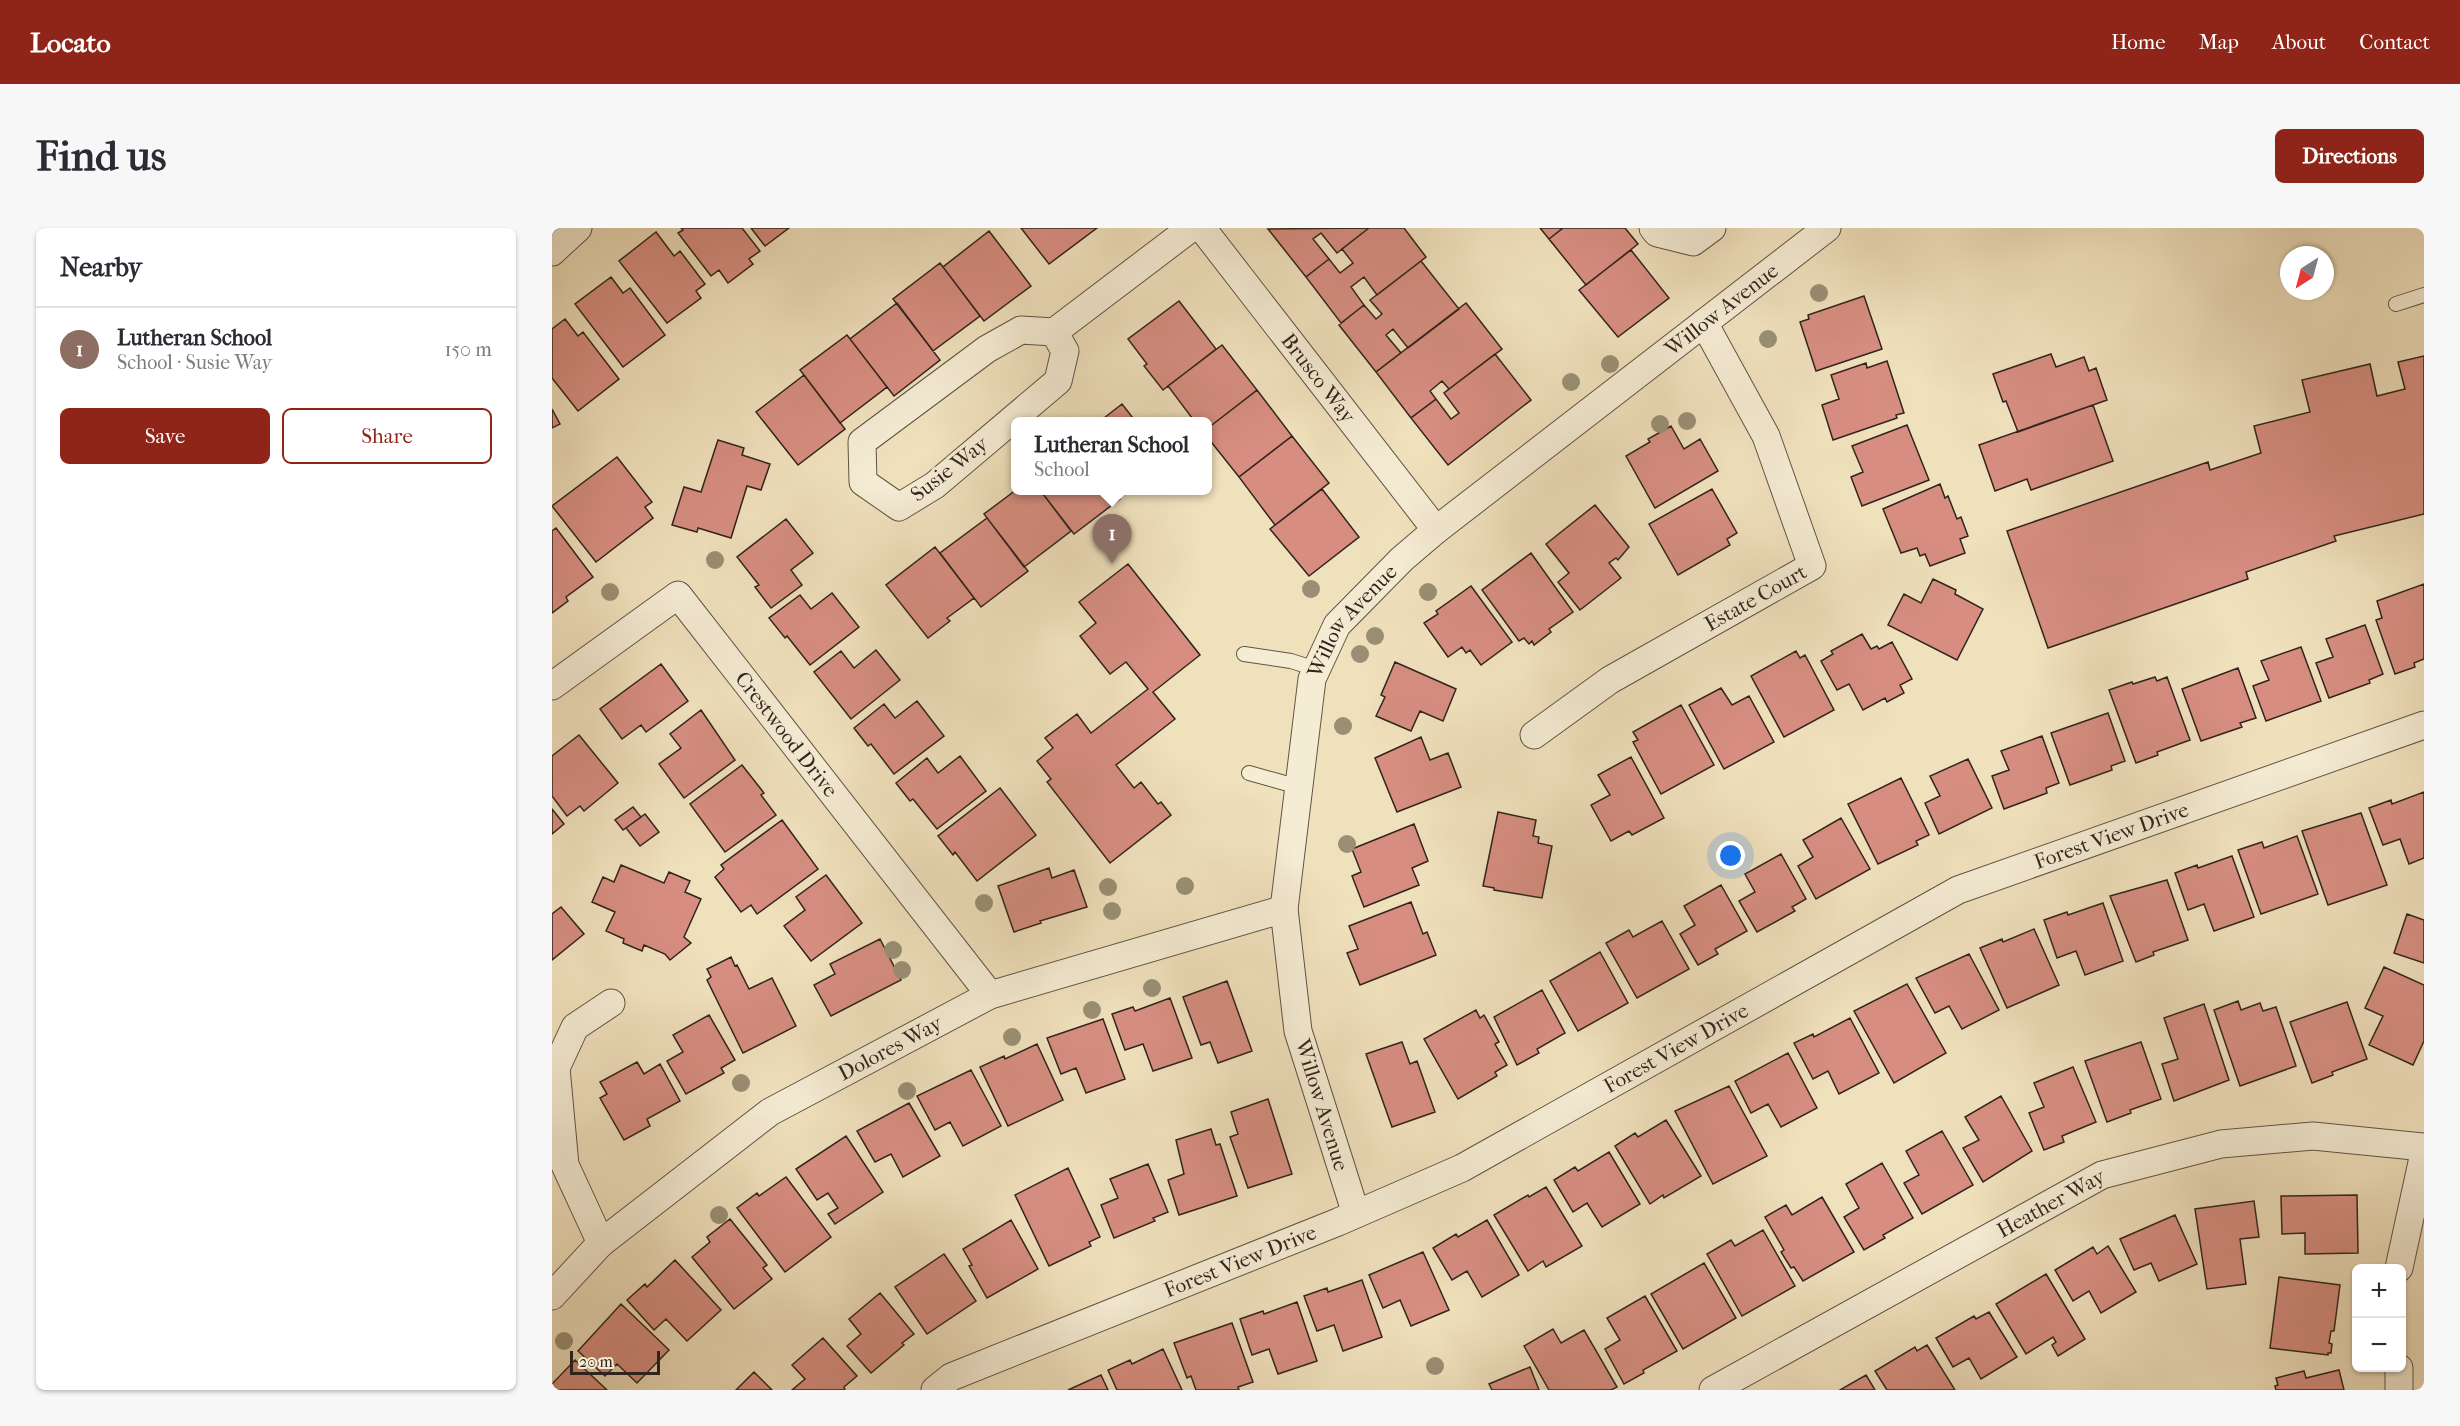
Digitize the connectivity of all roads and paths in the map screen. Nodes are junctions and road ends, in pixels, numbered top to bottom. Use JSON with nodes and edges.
{"nodes":[{"id":1,"x":578,"y":228,"type":"edge"},
{"id":2,"x":1191,"y":228,"type":"edge"},
{"id":3,"x":1202,"y":228,"type":"edge"},
{"id":4,"x":1653,"y":228,"type":"edge"},
{"id":5,"x":1712,"y":228,"type":"edge"},
{"id":6,"x":1827,"y":228,"type":"edge"},
{"id":7,"x":552,"y":252,"type":"edge"},
{"id":8,"x":2424,"y":295,"type":"edge"},
{"id":9,"x":2396,"y":304,"type":"dead end"},
{"id":10,"x":1704,"y":323,"type":"junction"},
{"id":11,"x":1054,"y":332,"type":"junction"},
{"id":12,"x":1015,"y":417,"type":"edge"},
{"id":13,"x":1011,"y":421,"type":"edge"},
{"id":14,"x":1436,"y":530,"type":"junction"},
{"id":15,"x":1244,"y":654,"type":"dead end"},
{"id":16,"x":1316,"y":669,"type":"junction"},
{"id":17,"x":552,"y":686,"type":"edge"},
{"id":18,"x":2424,"y":725,"type":"edge"},
{"id":19,"x":1534,"y":735,"type":"dead end"},
{"id":20,"x":1249,"y":773,"type":"dead end"},
{"id":21,"x":1299,"y":787,"type":"junction"},
{"id":22,"x":1284,"y":909,"type":"junction"},
{"id":23,"x":990,"y":995,"type":"junction"},
{"id":24,"x":611,"y":1003,"type":"dead end"},
{"id":25,"x":2424,"y":1147,"type":"edge"},
{"id":26,"x":2424,"y":1153,"type":"edge"},
{"id":27,"x":1356,"y":1214,"type":"junction"},
{"id":28,"x":601,"y":1243,"type":"junction"},
{"id":29,"x":2400,"y":1264,"type":"edge"},
{"id":30,"x":552,"y":1296,"type":"edge"},
{"id":31,"x":2399,"y":1372,"type":"edge"},
{"id":32,"x":935,"y":1390,"type":"edge"},
{"id":33,"x":1713,"y":1390,"type":"edge"},
{"id":34,"x":2399,"y":1390,"type":"edge"}],
"edges":[{"from":1,"to":7,"type":"street"},
{"from":2,"to":11,"type":"street"},
{"from":3,"to":14,"type":"street","name":"Brusco Way"},
{"from":4,"to":5,"type":"street"},
{"from":6,"to":10,"type":"street","name":"Willow Avenue"},
{"from":8,"to":9,"type":"lane"},
{"from":10,"to":14,"type":"street","name":"Willow Avenue"},
{"from":10,"to":19,"type":"street","name":"Estate Court"},
{"from":11,"to":12,"type":"street","name":"Susie Way"},
{"from":11,"to":13,"type":"street","name":"Susie Way"},
{"from":14,"to":16,"type":"street","name":"Willow Avenue"},
{"from":15,"to":16,"type":"lane"},
{"from":16,"to":21,"type":"street","name":"Willow Avenue"},
{"from":17,"to":23,"type":"street","name":"Crestwood Drive"},
{"from":18,"to":27,"type":"street","name":"Forest View Drive"},
{"from":20,"to":21,"type":"lane"},
{"from":21,"to":22,"type":"street","name":"Willow Avenue"},
{"from":22,"to":23,"type":"street","name":"Dolores Way"},
{"from":22,"to":27,"type":"street","name":"Willow Avenue"},
{"from":23,"to":28,"type":"street","name":"Dolores Way"},
{"from":24,"to":28,"type":"street"},
{"from":25,"to":33,"type":"street","name":"Heather Way"},
{"from":26,"to":29,"type":"street"},
{"from":27,"to":32,"type":"street","name":"Forest View Drive"},
{"from":28,"to":30,"type":"street","name":"Dolores Way"},
{"from":31,"to":34,"type":"street"}]}
